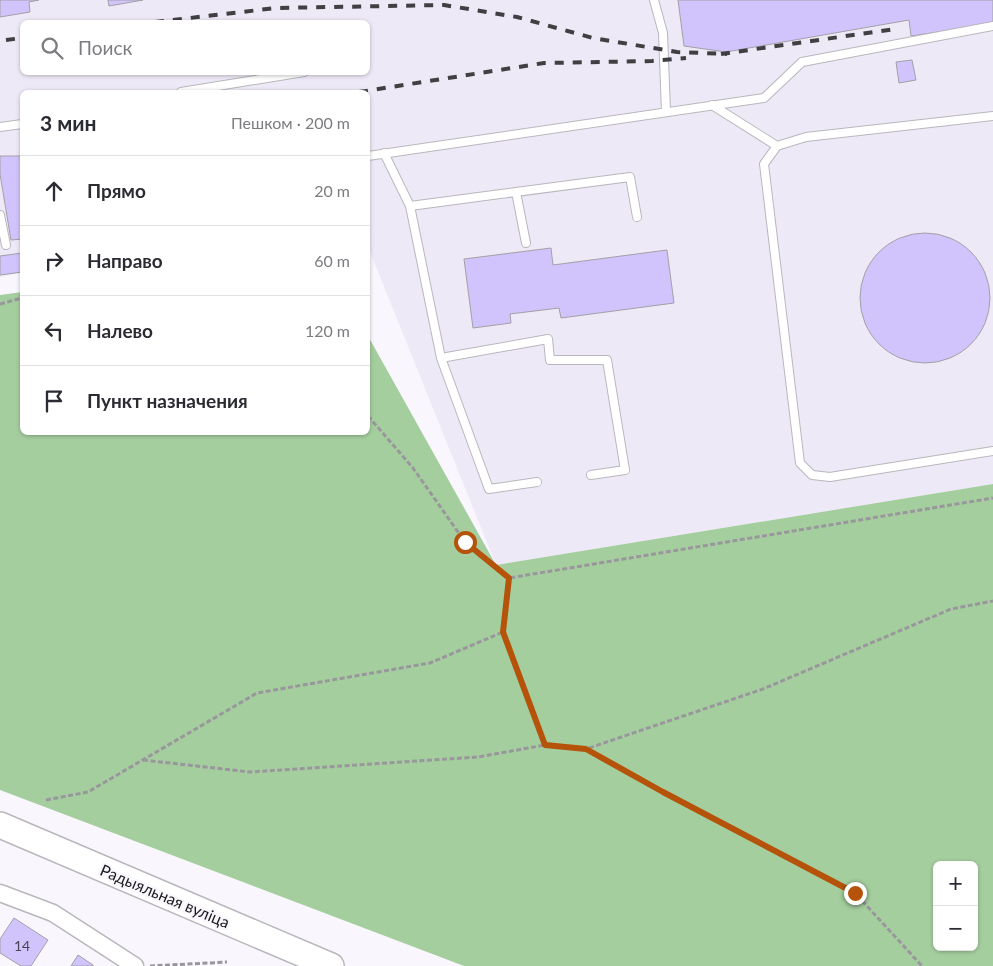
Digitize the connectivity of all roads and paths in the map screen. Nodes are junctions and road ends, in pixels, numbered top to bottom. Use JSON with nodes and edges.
{"nodes":[{"id":1,"x":654,"y":0,"type":"edge"},
{"id":2,"x":993,"y":26,"type":"edge"},
{"id":3,"x":286,"y":75,"type":"edge"},
{"id":4,"x":194,"y":90,"type":"edge"},
{"id":5,"x":712,"y":105,"type":"junction"},
{"id":6,"x":666,"y":112,"type":"junction"},
{"id":7,"x":993,"y":116,"type":"edge"},
{"id":8,"x":20,"y":124,"type":"edge"},
{"id":9,"x":0,"y":127,"type":"edge"},
{"id":10,"x":777,"y":146,"type":"junction"},
{"id":11,"x":384,"y":153,"type":"junction"},
{"id":12,"x":370,"y":156,"type":"edge"},
{"id":13,"x":516,"y":192,"type":"junction"},
{"id":14,"x":410,"y":206,"type":"junction"},
{"id":15,"x":0,"y":215,"type":"edge"},
{"id":16,"x":637,"y":217,"type":"dead end"},
{"id":17,"x":526,"y":243,"type":"dead end"},
{"id":18,"x":6,"y":245,"type":"dead end"},
{"id":19,"x":20,"y":299,"type":"edge"},
{"id":20,"x":0,"y":304,"type":"edge"},
{"id":21,"x":441,"y":358,"type":"junction"},
{"id":22,"x":370,"y":418,"type":"edge"},
{"id":23,"x":993,"y":452,"type":"edge"},
{"id":24,"x":591,"y":475,"type":"dead end"},
{"id":25,"x":537,"y":482,"type":"dead end"},
{"id":26,"x":993,"y":498,"type":"edge"},
{"id":27,"x":509,"y":578,"type":"junction"},
{"id":28,"x":993,"y":601,"type":"edge"},
{"id":29,"x":503,"y":632,"type":"junction"},
{"id":30,"x":545,"y":745,"type":"junction"},
{"id":31,"x":586,"y":749,"type":"junction"},
{"id":32,"x":143,"y":760,"type":"junction"},
{"id":33,"x":46,"y":800,"type":"dead end"},
{"id":34,"x":0,"y":825,"type":"edge"},
{"id":35,"x":0,"y":893,"type":"edge"},
{"id":36,"x":227,"y":962,"type":"dead end"},
{"id":37,"x":135,"y":966,"type":"edge"},
{"id":38,"x":140,"y":966,"type":"edge"},
{"id":39,"x":331,"y":966,"type":"edge"},
{"id":40,"x":922,"y":966,"type":"edge"}],
"edges":[{"from":1,"to":6,"type":"lane"},
{"from":2,"to":5,"type":"lane"},
{"from":3,"to":4,"type":"lane"},
{"from":5,"to":6,"type":"lane"},
{"from":5,"to":10,"type":"lane"},
{"from":6,"to":11,"type":"lane"},
{"from":7,"to":10,"type":"lane"},
{"from":8,"to":9,"type":"lane"},
{"from":10,"to":23,"type":"lane"},
{"from":11,"to":12,"type":"lane"},
{"from":11,"to":14,"type":"lane"},
{"from":13,"to":14,"type":"lane"},
{"from":13,"to":16,"type":"lane"},
{"from":13,"to":17,"type":"lane"},
{"from":14,"to":21,"type":"lane"},
{"from":15,"to":18,"type":"lane"},
{"from":19,"to":20,"type":"path"},
{"from":21,"to":24,"type":"lane"},
{"from":21,"to":25,"type":"lane"},
{"from":22,"to":27,"type":"path"},
{"from":26,"to":27,"type":"path"},
{"from":27,"to":29,"type":"path"},
{"from":28,"to":31,"type":"path"},
{"from":29,"to":30,"type":"path"},
{"from":29,"to":32,"type":"path"},
{"from":30,"to":31,"type":"path"},
{"from":30,"to":32,"type":"path"},
{"from":31,"to":40,"type":"path"},
{"from":32,"to":33,"type":"path"},
{"from":34,"to":39,"type":"main road","name":"Радыяльная вуліца"},
{"from":35,"to":37,"type":"street"},
{"from":36,"to":38,"type":"path"}]}
